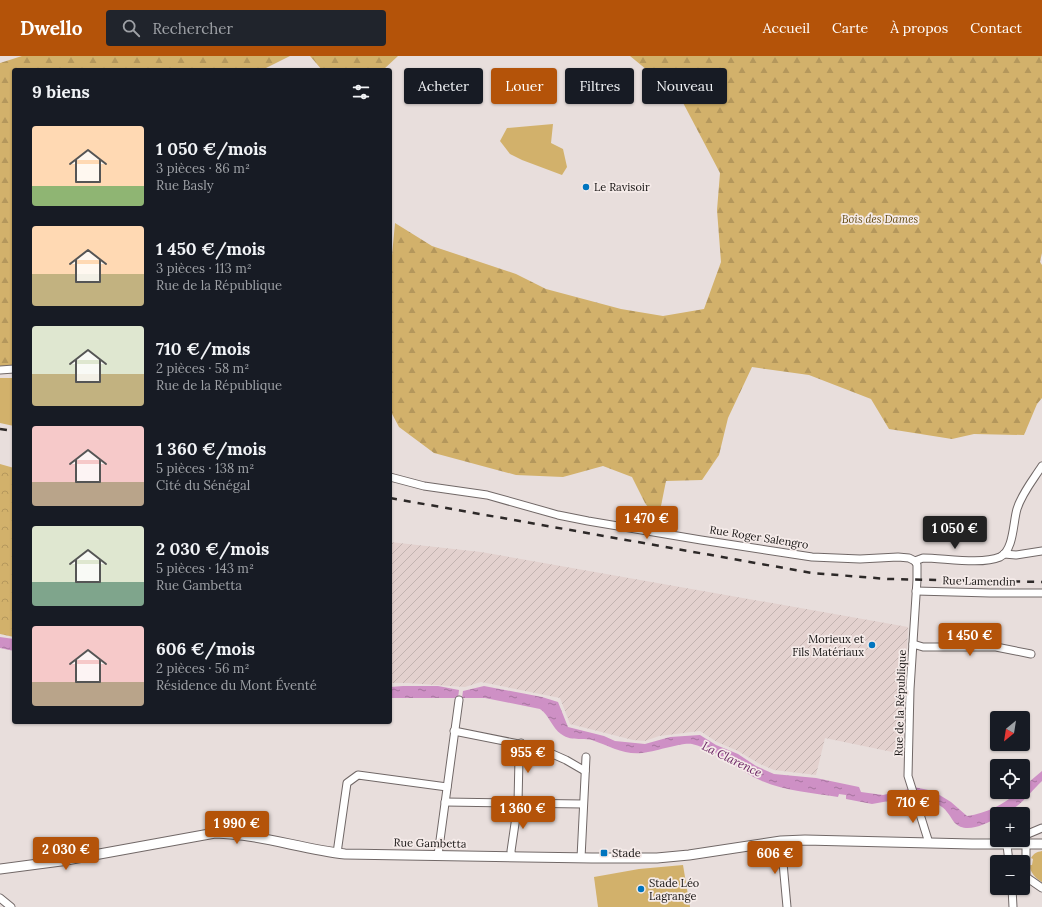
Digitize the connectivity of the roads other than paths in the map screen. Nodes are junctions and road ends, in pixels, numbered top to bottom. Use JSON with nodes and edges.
{"nodes":[{"id":1,"x":12,"y":369,"type":"edge"},
{"id":2,"x":0,"y":370,"type":"edge"},
{"id":3,"x":1042,"y":466,"type":"edge"},
{"id":4,"x":392,"y":478,"type":"edge"},
{"id":5,"x":1042,"y":551,"type":"edge"},
{"id":6,"x":1004,"y":554,"type":"junction"},
{"id":7,"x":915,"y":560,"type":"junction"},
{"id":8,"x":916,"y":591,"type":"junction"},
{"id":9,"x":1042,"y":593,"type":"edge"},
{"id":10,"x":913,"y":644,"type":"junction"},
{"id":11,"x":1031,"y":654,"type":"dead end"},
{"id":12,"x":459,"y":700,"type":"dead end"},
{"id":13,"x":454,"y":731,"type":"junction"},
{"id":14,"x":521,"y":744,"type":"junction"},
{"id":15,"x":586,"y":756,"type":"dead end"},
{"id":16,"x":585,"y":771,"type":"junction"},
{"id":17,"x":447,"y":787,"type":"junction"},
{"id":18,"x":445,"y":802,"type":"junction"},
{"id":19,"x":518,"y":803,"type":"junction"},
{"id":20,"x":583,"y":804,"type":"junction"},
{"id":21,"x":1042,"y":828,"type":"edge"},
{"id":22,"x":1030,"y":836,"type":"edge"},
{"id":23,"x":781,"y":841,"type":"junction"},
{"id":24,"x":1030,"y":841,"type":"edge"},
{"id":25,"x":990,"y":842,"type":"edge"},
{"id":26,"x":929,"y":843,"type":"junction"},
{"id":27,"x":1042,"y":844,"type":"edge"},
{"id":28,"x":337,"y":853,"type":"junction"},
{"id":29,"x":438,"y":855,"type":"junction"},
{"id":30,"x":512,"y":857,"type":"junction"},
{"id":31,"x":581,"y":858,"type":"junction"},
{"id":32,"x":0,"y":869,"type":"edge"},
{"id":33,"x":1030,"y":881,"type":"edge"},
{"id":34,"x":1042,"y":888,"type":"edge"},
{"id":35,"x":1012,"y":895,"type":"edge"},
{"id":36,"x":0,"y":898,"type":"edge"},
{"id":37,"x":11,"y":907,"type":"edge"},
{"id":38,"x":787,"y":907,"type":"edge"},
{"id":39,"x":1013,"y":907,"type":"edge"}],
"edges":[{"from":1,"to":2,"type":"street"},
{"from":3,"to":6,"type":"street"},
{"from":4,"to":7,"type":"street","name":"Rue Roger Salengro"},
{"from":5,"to":6,"type":"street","name":"Rue Roger Salengro"},
{"from":6,"to":7,"type":"street","name":"Rue Roger Salengro"},
{"from":7,"to":8,"type":"street","name":"Rue de la République"},
{"from":8,"to":9,"type":"street","name":"Rue Lamendin"},
{"from":8,"to":10,"type":"street","name":"Rue de la République"},
{"from":10,"to":11,"type":"street"},
{"from":10,"to":26,"type":"street","name":"Rue de la République"},
{"from":12,"to":13,"type":"street"},
{"from":13,"to":14,"type":"street"},
{"from":13,"to":17,"type":"street"},
{"from":14,"to":16,"type":"street"},
{"from":14,"to":19,"type":"street"},
{"from":15,"to":16,"type":"street"},
{"from":16,"to":20,"type":"street"},
{"from":17,"to":18,"type":"street"},
{"from":17,"to":28,"type":"street"},
{"from":18,"to":19,"type":"street"},
{"from":18,"to":29,"type":"street"},
{"from":19,"to":20,"type":"street"},
{"from":19,"to":30,"type":"street"},
{"from":20,"to":31,"type":"street"},
{"from":21,"to":22,"type":"street"},
{"from":23,"to":26,"type":"main road","name":"Rue Gambetta"},
{"from":23,"to":31,"type":"main road","name":"Rue Gambetta"},
{"from":23,"to":38,"type":"street"},
{"from":24,"to":27,"type":"main road","name":"Rue Gambetta"},
{"from":25,"to":26,"type":"main road","name":"Rue Gambetta"},
{"from":28,"to":29,"type":"main road","name":"Rue Gambetta"},
{"from":28,"to":32,"type":"main road","name":"Rue Gambetta"},
{"from":29,"to":30,"type":"main road","name":"Rue Gambetta"},
{"from":30,"to":31,"type":"main road","name":"Rue Gambetta"},
{"from":33,"to":34,"type":"street"},
{"from":35,"to":39,"type":"street"},
{"from":36,"to":37,"type":"street"}]}
